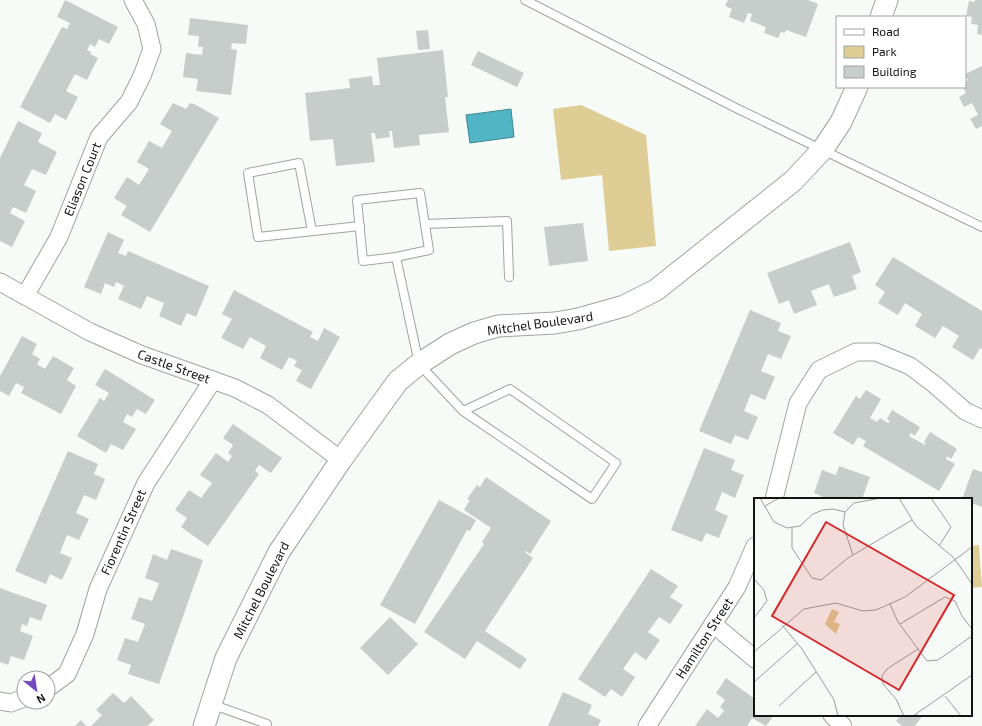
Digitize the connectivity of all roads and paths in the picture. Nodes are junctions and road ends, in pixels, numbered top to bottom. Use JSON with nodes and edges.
{"nodes":[{"id":1,"x":133,"y":0,"type":"edge"},
{"id":2,"x":525,"y":0,"type":"edge"},
{"id":3,"x":887,"y":0,"type":"edge"},
{"id":4,"x":881,"y":16,"type":"edge"},
{"id":5,"x":857,"y":88,"type":"edge"},
{"id":6,"x":822,"y":149,"type":"junction"},
{"id":7,"x":425,"y":224,"type":"junction"},
{"id":8,"x":360,"y":226,"type":"junction"},
{"id":9,"x":982,"y":227,"type":"edge"},
{"id":10,"x":312,"y":231,"type":"junction"},
{"id":11,"x":396,"y":257,"type":"junction"},
{"id":12,"x":509,"y":277,"type":"dead end"},
{"id":13,"x":0,"y":282,"type":"edge"},
{"id":14,"x":25,"y":296,"type":"junction"},
{"id":15,"x":419,"y":364,"type":"junction"},
{"id":16,"x":212,"y":380,"type":"junction"},
{"id":17,"x":463,"y":411,"type":"junction"},
{"id":18,"x":982,"y":419,"type":"edge"},
{"id":19,"x":341,"y":460,"type":"junction"},
{"id":20,"x":774,"y":498,"type":"edge"},
{"id":21,"x":754,"y":548,"type":"edge"},
{"id":22,"x":713,"y":624,"type":"junction"},
{"id":23,"x":754,"y":658,"type":"edge"},
{"id":24,"x":56,"y":682,"type":"edge"},
{"id":25,"x":0,"y":701,"type":"edge"},
{"id":26,"x":16,"y":701,"type":"edge"},
{"id":27,"x":211,"y":704,"type":"junction"},
{"id":28,"x":833,"y":716,"type":"edge"},
{"id":29,"x":204,"y":726,"type":"edge"},
{"id":30,"x":266,"y":726,"type":"edge"},
{"id":31,"x":647,"y":726,"type":"edge"},
{"id":32,"x":843,"y":726,"type":"edge"}],
"edges":[{"from":1,"to":14,"type":"street","name":"Eliason Court"},
{"from":2,"to":6,"type":"lane"},
{"from":3,"to":4,"type":"street"},
{"from":5,"to":6,"type":"street","name":"Mitchel Boulevard"},
{"from":6,"to":9,"type":"lane"},
{"from":6,"to":15,"type":"street","name":"Mitchel Boulevard"},
{"from":7,"to":8,"type":"lane"},
{"from":7,"to":11,"type":"lane"},
{"from":7,"to":12,"type":"lane"},
{"from":8,"to":10,"type":"lane"},
{"from":8,"to":11,"type":"lane"},
{"from":10,"to":10,"type":"lane"},
{"from":11,"to":15,"type":"lane"},
{"from":13,"to":14,"type":"street","name":"Castle Street"},
{"from":14,"to":16,"type":"street","name":"Castle Street"},
{"from":15,"to":17,"type":"lane"},
{"from":15,"to":19,"type":"street","name":"Mitchel Boulevard"},
{"from":16,"to":19,"type":"street","name":"Castle Street"},
{"from":16,"to":24,"type":"street","name":"Fiorentin Street"},
{"from":17,"to":17,"type":"lane"},
{"from":18,"to":20,"type":"street"},
{"from":19,"to":27,"type":"street","name":"Mitchel Boulevard"},
{"from":21,"to":22,"type":"street","name":"Hamilton Street"},
{"from":22,"to":23,"type":"street"},
{"from":22,"to":31,"type":"street","name":"Hamilton Street"},
{"from":25,"to":26,"type":"street"},
{"from":27,"to":29,"type":"street","name":"Mitchel Boulevard"},
{"from":27,"to":30,"type":"lane"},
{"from":28,"to":32,"type":"street"}]}
